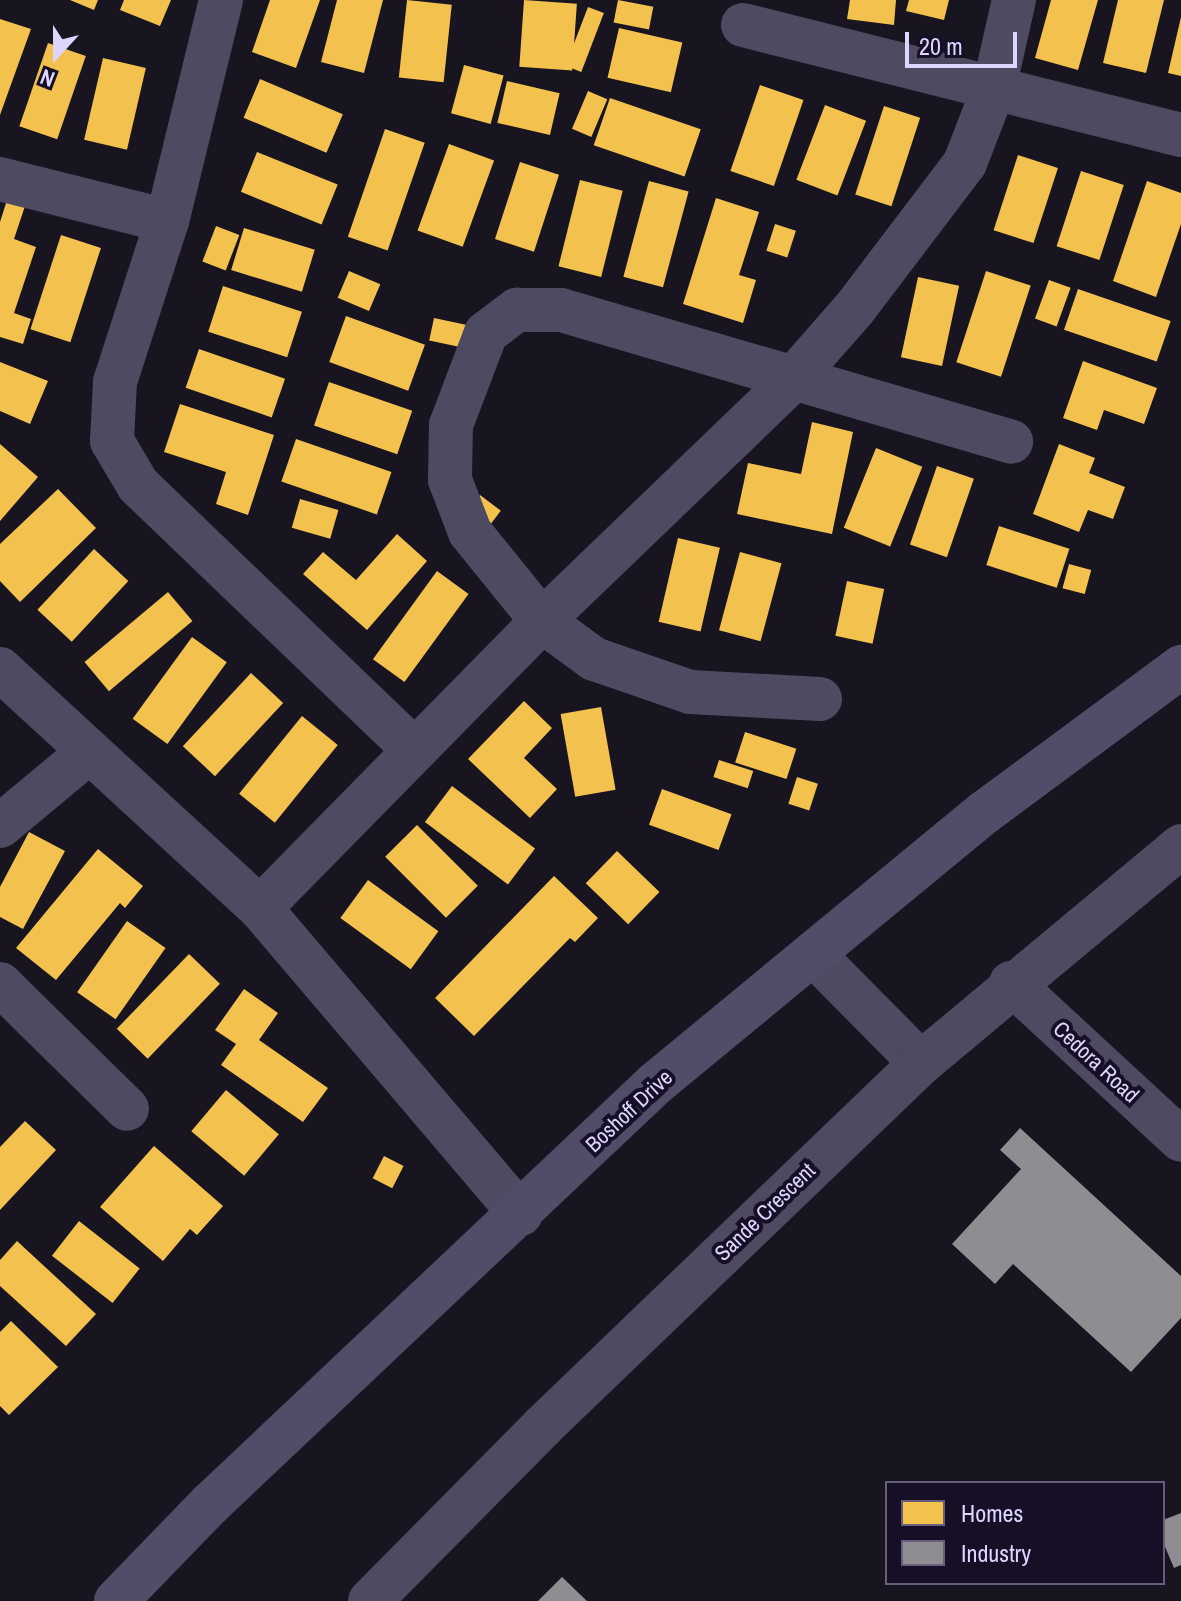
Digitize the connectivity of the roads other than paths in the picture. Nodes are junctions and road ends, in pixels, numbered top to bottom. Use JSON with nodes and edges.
{"nodes":[{"id":1,"x":221,"y":0,"type":"edge"},
{"id":2,"x":1014,"y":0,"type":"edge"},
{"id":3,"x":743,"y":25,"type":"dead end"},
{"id":4,"x":994,"y":88,"type":"junction"},
{"id":5,"x":1181,"y":135,"type":"edge"},
{"id":6,"x":0,"y":179,"type":"edge"},
{"id":7,"x":167,"y":221,"type":"junction"},
{"id":8,"x":790,"y":382,"type":"junction"},
{"id":9,"x":1011,"y":442,"type":"dead end"},
{"id":10,"x":542,"y":621,"type":"junction"},
{"id":11,"x":1181,"y":667,"type":"edge"},
{"id":12,"x":0,"y":669,"type":"edge"},
{"id":13,"x":820,"y":699,"type":"dead end"},
{"id":14,"x":413,"y":749,"type":"junction"},
{"id":15,"x":88,"y":753,"type":"junction"},
{"id":16,"x":0,"y":826,"type":"edge"},
{"id":17,"x":1181,"y":846,"type":"edge"},
{"id":18,"x":260,"y":908,"type":"junction"},
{"id":19,"x":813,"y":954,"type":"junction"},
{"id":20,"x":1011,"y":983,"type":"junction"},
{"id":21,"x":0,"y":984,"type":"edge"},
{"id":22,"x":921,"y":1063,"type":"junction"},
{"id":23,"x":127,"y":1109,"type":"dead end"},
{"id":24,"x":1181,"y":1140,"type":"edge"},
{"id":25,"x":520,"y":1214,"type":"junction"},
{"id":26,"x":116,"y":1601,"type":"edge"},
{"id":27,"x":370,"y":1601,"type":"edge"}],
"edges":[{"from":1,"to":7,"type":"street"},
{"from":2,"to":4,"type":"street"},
{"from":3,"to":4,"type":"street"},
{"from":4,"to":5,"type":"street"},
{"from":4,"to":8,"type":"street"},
{"from":6,"to":7,"type":"street"},
{"from":7,"to":14,"type":"street"},
{"from":8,"to":9,"type":"street"},
{"from":8,"to":10,"type":"street"},
{"from":8,"to":10,"type":"street"},
{"from":10,"to":13,"type":"street"},
{"from":10,"to":14,"type":"street"},
{"from":11,"to":19,"type":"main road","name":"Boshoff Drive"},
{"from":12,"to":15,"type":"street"},
{"from":14,"to":18,"type":"street"},
{"from":15,"to":16,"type":"street"},
{"from":15,"to":18,"type":"street"},
{"from":17,"to":20,"type":"street","name":"Sande Crescent"},
{"from":18,"to":25,"type":"street"},
{"from":19,"to":22,"type":"street"},
{"from":19,"to":25,"type":"main road","name":"Boshoff Drive"},
{"from":20,"to":22,"type":"street","name":"Sande Crescent"},
{"from":20,"to":24,"type":"street","name":"Cedora Road"},
{"from":21,"to":23,"type":"street"},
{"from":22,"to":27,"type":"street","name":"Sande Crescent"},
{"from":25,"to":26,"type":"main road","name":"Boshoff Drive"}]}
